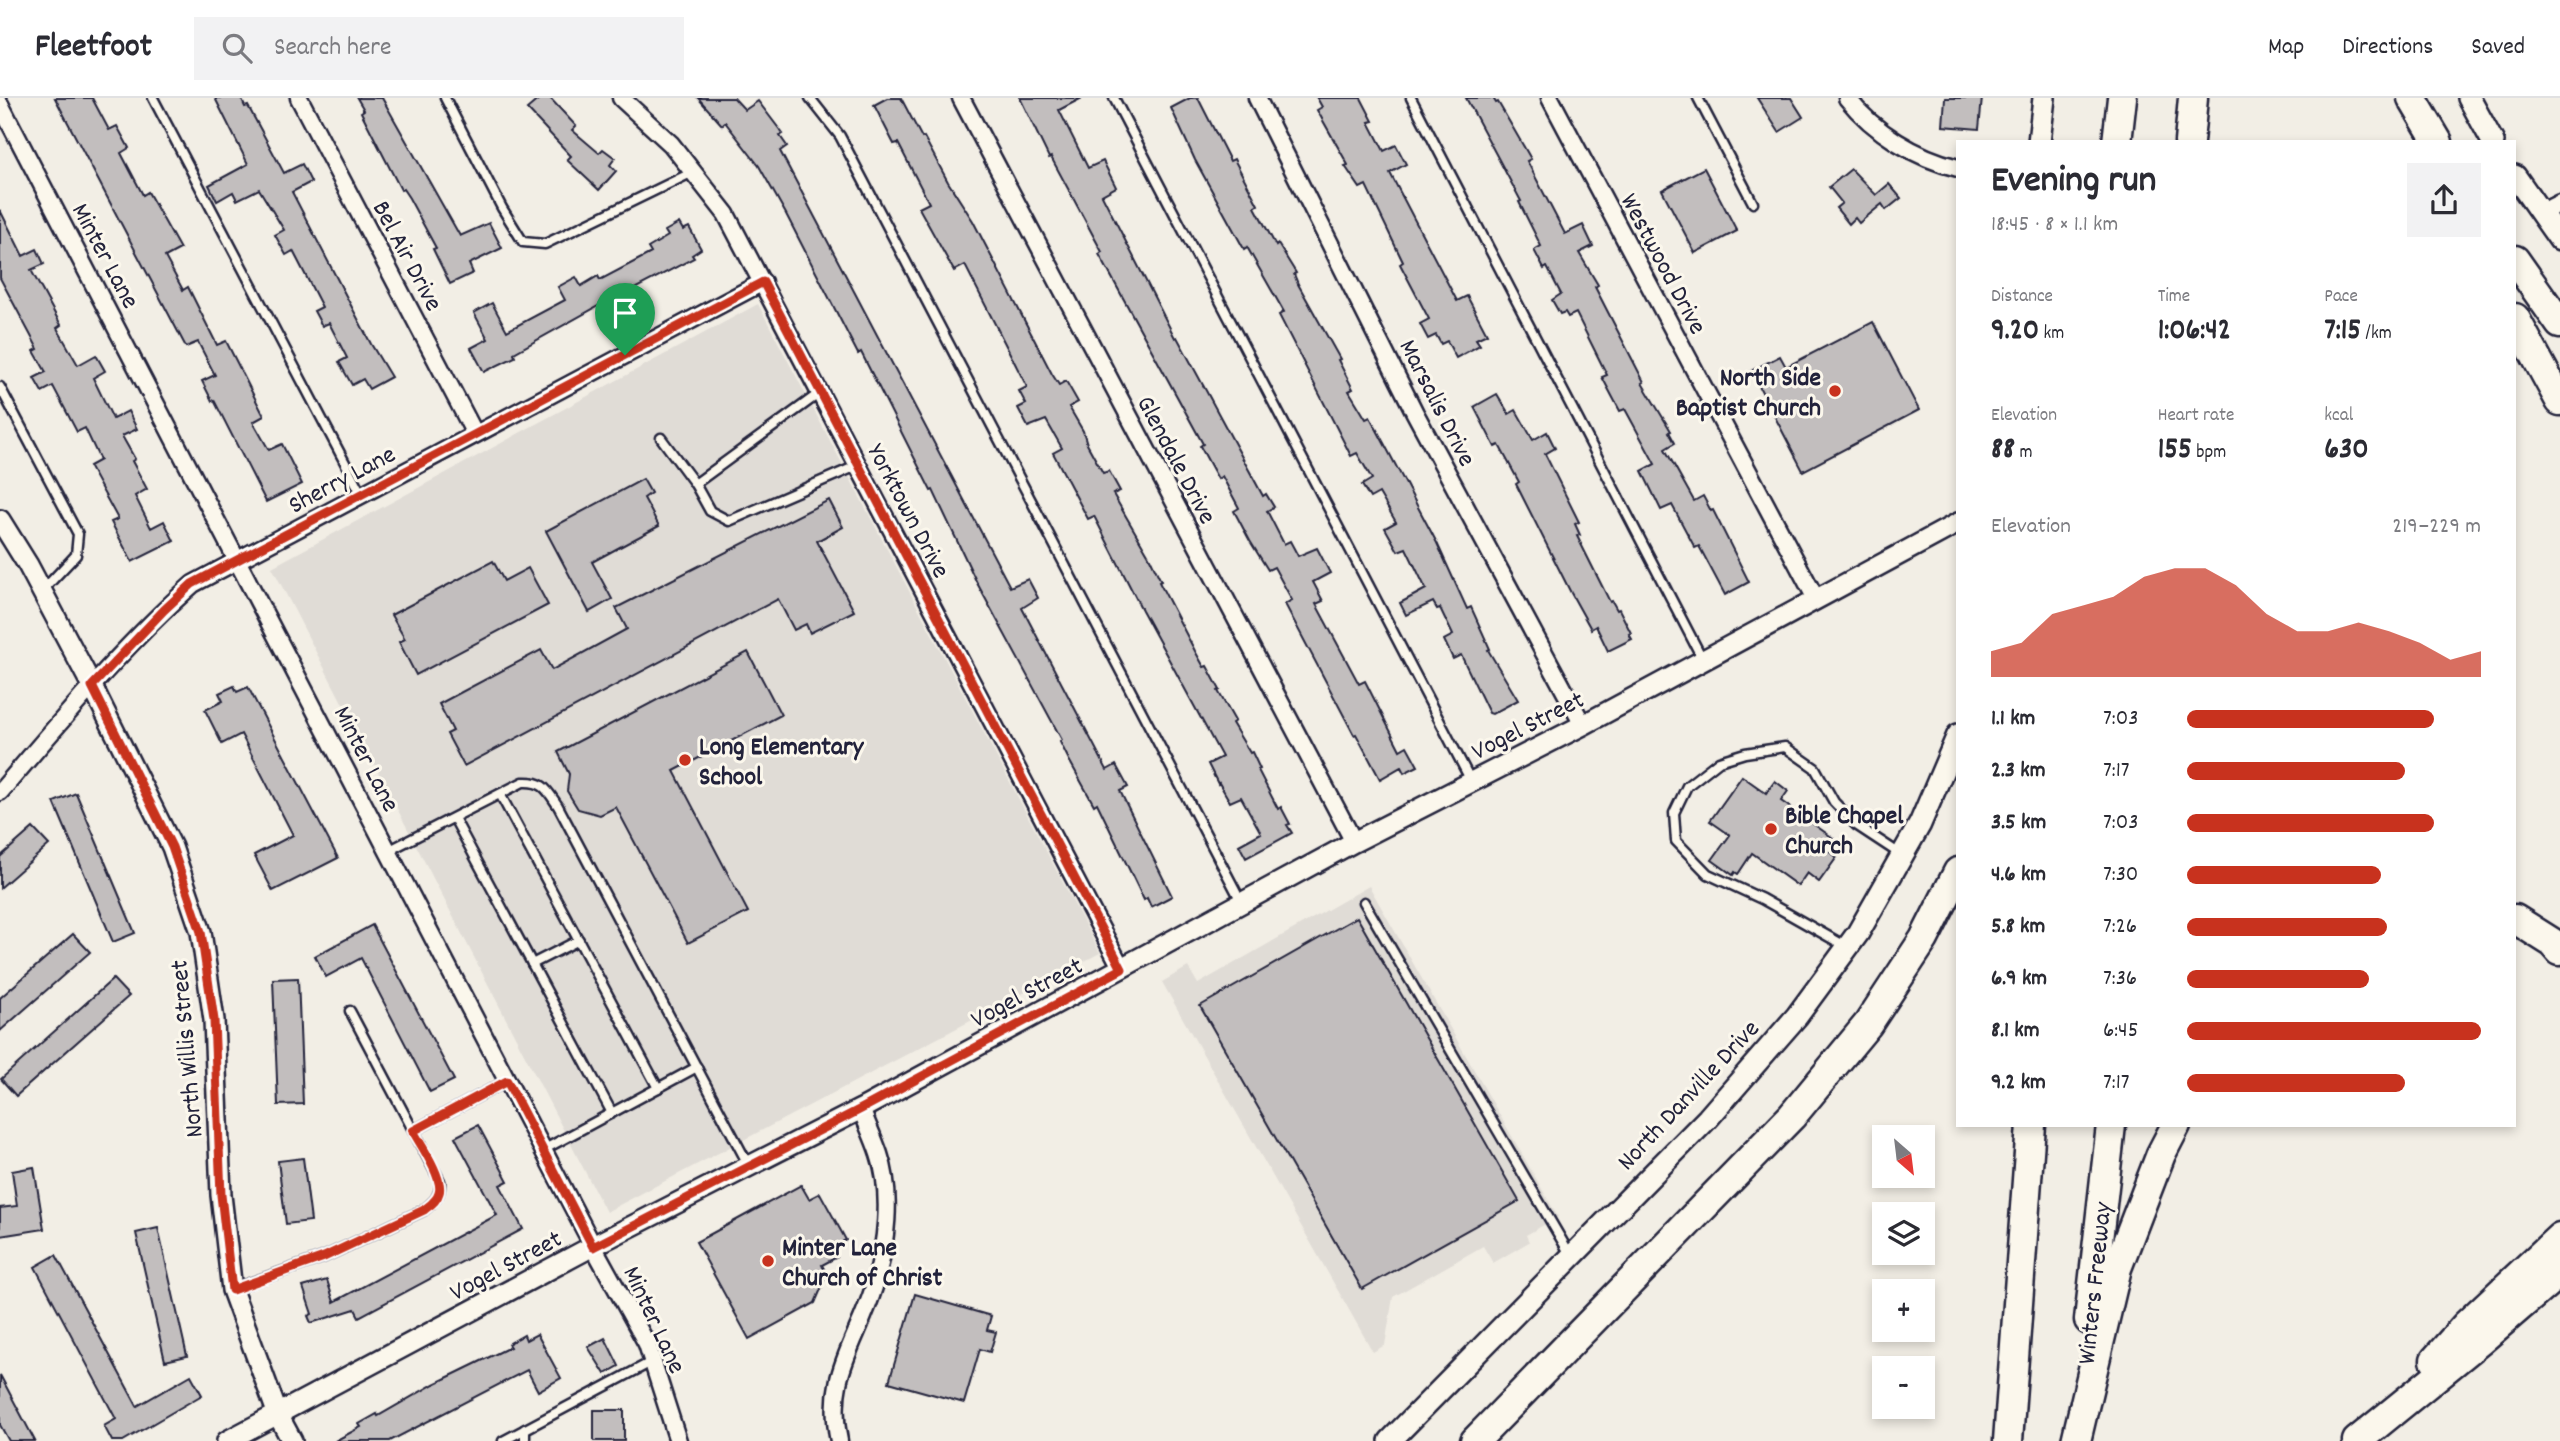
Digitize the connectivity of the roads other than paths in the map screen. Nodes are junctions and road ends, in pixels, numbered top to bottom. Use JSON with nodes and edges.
{"nodes":[{"id":1,"x":153,"y":98,"type":"edge"},
{"id":2,"x":299,"y":98,"type":"edge"},
{"id":3,"x":445,"y":98,"type":"edge"},
{"id":4,"x":621,"y":98,"type":"edge"},
{"id":5,"x":810,"y":98,"type":"edge"},
{"id":6,"x":961,"y":98,"type":"edge"},
{"id":7,"x":1114,"y":98,"type":"edge"},
{"id":8,"x":1257,"y":98,"type":"edge"},
{"id":9,"x":1411,"y":98,"type":"edge"},
{"id":10,"x":1550,"y":98,"type":"edge"},
{"id":11,"x":1698,"y":98,"type":"edge"},
{"id":12,"x":1847,"y":98,"type":"edge"},
{"id":13,"x":2044,"y":98,"type":"edge"},
{"id":14,"x":2122,"y":98,"type":"edge"},
{"id":15,"x":2193,"y":98,"type":"edge"},
{"id":16,"x":2402,"y":98,"type":"edge"},
{"id":17,"x":2412,"y":98,"type":"edge"},
{"id":18,"x":2469,"y":98,"type":"edge"},
{"id":19,"x":0,"y":104,"type":"edge"},
{"id":20,"x":2039,"y":140,"type":"edge"},
{"id":21,"x":2117,"y":140,"type":"edge"},
{"id":22,"x":2189,"y":140,"type":"edge"},
{"id":23,"x":2422,"y":140,"type":"edge"},
{"id":24,"x":2437,"y":140,"type":"edge"},
{"id":25,"x":2492,"y":140,"type":"edge"},
{"id":26,"x":1956,"y":168,"type":"edge"},
{"id":27,"x":693,"y":172,"type":"junction"},
{"id":28,"x":2516,"y":177,"type":"edge"},
{"id":29,"x":1753,"y":203,"type":"dead end"},
{"id":30,"x":2560,"y":203,"type":"edge"},
{"id":31,"x":2540,"y":213,"type":"junction"},
{"id":32,"x":2560,"y":240,"type":"edge"},
{"id":33,"x":2516,"y":261,"type":"edge"},
{"id":34,"x":763,"y":282,"type":"junction"},
{"id":35,"x":2516,"y":320,"type":"edge"},
{"id":36,"x":2560,"y":324,"type":"edge"},
{"id":37,"x":0,"y":387,"type":"edge"},
{"id":38,"x":821,"y":392,"type":"junction"},
{"id":39,"x":2560,"y":401,"type":"edge"},
{"id":40,"x":475,"y":434,"type":"junction"},
{"id":41,"x":662,"y":438,"type":"dead end"},
{"id":42,"x":859,"y":465,"type":"junction"},
{"id":43,"x":695,"y":484,"type":"junction"},
{"id":44,"x":362,"y":495,"type":"junction"},
{"id":45,"x":0,"y":520,"type":"edge"},
{"id":46,"x":1956,"y":524,"type":"edge"},
{"id":47,"x":238,"y":561,"type":"junction"},
{"id":48,"x":41,"y":591,"type":"junction"},
{"id":49,"x":1816,"y":599,"type":"junction"},
{"id":50,"x":1703,"y":660,"type":"junction"},
{"id":51,"x":92,"y":686,"type":"junction"},
{"id":52,"x":1583,"y":725,"type":"junction"},
{"id":53,"x":1956,"y":740,"type":"edge"},
{"id":54,"x":1471,"y":782,"type":"junction"},
{"id":55,"x":0,"y":792,"type":"edge"},
{"id":56,"x":500,"y":794,"type":"junction"},
{"id":57,"x":453,"y":818,"type":"junction"},
{"id":58,"x":1354,"y":842,"type":"junction"},
{"id":59,"x":388,"y":851,"type":"junction"},
{"id":60,"x":1903,"y":855,"type":"junction"},
{"id":61,"x":1956,"y":876,"type":"edge"},
{"id":62,"x":1364,"y":902,"type":"dead end"},
{"id":63,"x":1242,"y":903,"type":"junction"},
{"id":64,"x":2516,"y":920,"type":"edge"},
{"id":65,"x":579,"y":940,"type":"junction"},
{"id":66,"x":1848,"y":947,"type":"junction"},
{"id":67,"x":2560,"y":951,"type":"edge"},
{"id":68,"x":532,"y":964,"type":"junction"},
{"id":69,"x":1122,"y":969,"type":"junction"},
{"id":70,"x":350,"y":1011,"type":"dead end"},
{"id":71,"x":697,"y":1067,"type":"junction"},
{"id":72,"x":507,"y":1081,"type":"junction"},
{"id":73,"x":658,"y":1088,"type":"junction"},
{"id":74,"x":861,"y":1109,"type":"junction"},
{"id":75,"x":612,"y":1113,"type":"junction"},
{"id":76,"x":2032,"y":1127,"type":"edge"},
{"id":77,"x":2111,"y":1127,"type":"edge"},
{"id":78,"x":2175,"y":1127,"type":"edge"},
{"id":79,"x":413,"y":1131,"type":"junction"},
{"id":80,"x":543,"y":1150,"type":"junction"},
{"id":81,"x":750,"y":1166,"type":"junction"},
{"id":82,"x":2560,"y":1237,"type":"edge"},
{"id":83,"x":593,"y":1247,"type":"junction"},
{"id":84,"x":1571,"y":1255,"type":"junction"},
{"id":85,"x":2560,"y":1272,"type":"edge"},
{"id":86,"x":232,"y":1290,"type":"junction"},
{"id":87,"x":653,"y":1361,"type":"junction"},
{"id":88,"x":2388,"y":1414,"type":"junction"},
{"id":89,"x":278,"y":1415,"type":"junction"},
{"id":90,"x":525,"y":1429,"type":"junction"},
{"id":91,"x":227,"y":1441,"type":"edge"},
{"id":92,"x":292,"y":1441,"type":"edge"},
{"id":93,"x":503,"y":1441,"type":"edge"},
{"id":94,"x":525,"y":1441,"type":"edge"},
{"id":95,"x":678,"y":1441,"type":"edge"},
{"id":96,"x":839,"y":1441,"type":"edge"},
{"id":97,"x":1390,"y":1441,"type":"edge"},
{"id":98,"x":1475,"y":1441,"type":"edge"},
{"id":99,"x":2008,"y":1441,"type":"edge"},
{"id":100,"x":2076,"y":1441,"type":"edge"},
{"id":101,"x":2357,"y":1441,"type":"edge"}],
"edges":[{"from":1,"to":44,"type":"lane"},
{"from":2,"to":40,"type":"street","name":"Bel Air Drive"},
{"from":3,"to":27,"type":"lane"},
{"from":4,"to":27,"type":"street","name":"Yorktown Drive"},
{"from":5,"to":63,"type":"lane"},
{"from":6,"to":58,"type":"street","name":"Glendale Drive"},
{"from":7,"to":54,"type":"lane"},
{"from":8,"to":52,"type":"street","name":"Marsalis Drive"},
{"from":9,"to":50,"type":"lane"},
{"from":10,"to":49,"type":"street","name":"Westwood Drive"},
{"from":11,"to":29,"type":"lane"},
{"from":12,"to":26,"type":"street"},
{"from":13,"to":20,"type":"main road"},
{"from":14,"to":21,"type":"highway"},
{"from":15,"to":22,"type":"highway"},
{"from":16,"to":23,"type":"highway"},
{"from":17,"to":24,"type":"highway"},
{"from":18,"to":25,"type":"main road"},
{"from":19,"to":47,"type":"street","name":"Minter Lane"},
{"from":27,"to":34,"type":"street","name":"Yorktown Drive"},
{"from":28,"to":31,"type":"main road"},
{"from":30,"to":31,"type":"street"},
{"from":31,"to":32,"type":"main road"},
{"from":33,"to":36,"type":"highway"},
{"from":34,"to":38,"type":"street","name":"Yorktown Drive"},
{"from":34,"to":40,"type":"street","name":"Sherry Lane"},
{"from":35,"to":39,"type":"highway"},
{"from":37,"to":48,"type":"lane"},
{"from":38,"to":42,"type":"street","name":"Yorktown Drive"},
{"from":38,"to":43,"type":"lane"},
{"from":40,"to":44,"type":"street","name":"Sherry Lane"},
{"from":41,"to":43,"type":"lane"},
{"from":42,"to":43,"type":"lane"},
{"from":42,"to":69,"type":"street","name":"Yorktown Drive"},
{"from":44,"to":47,"type":"street","name":"Sherry Lane"},
{"from":45,"to":48,"type":"street","name":"North Willis Street"},
{"from":46,"to":49,"type":"street","name":"Vogel Street"},
{"from":47,"to":51,"type":"street","name":"Sherry Lane"},
{"from":47,"to":59,"type":"street","name":"Minter Lane"},
{"from":48,"to":51,"type":"street","name":"North Willis Street"},
{"from":49,"to":50,"type":"street","name":"Vogel Street"},
{"from":50,"to":52,"type":"street","name":"Vogel Street"},
{"from":51,"to":55,"type":"street","name":"Sherry Lane"},
{"from":51,"to":86,"type":"street","name":"North Willis Street"},
{"from":52,"to":54,"type":"street","name":"Vogel Street"},
{"from":53,"to":60,"type":"main road","name":"North Danville Drive"},
{"from":54,"to":58,"type":"street","name":"Vogel Street"},
{"from":56,"to":57,"type":"lane"},
{"from":56,"to":65,"type":"lane"},
{"from":56,"to":71,"type":"lane"},
{"from":57,"to":59,"type":"lane"},
{"from":57,"to":68,"type":"lane"},
{"from":58,"to":63,"type":"street","name":"Vogel Street"},
{"from":59,"to":72,"type":"street","name":"Minter Lane"},
{"from":60,"to":66,"type":"main road","name":"North Danville Drive"},
{"from":60,"to":66,"type":"lane"},
{"from":61,"to":98,"type":"highway"},
{"from":62,"to":84,"type":"lane"},
{"from":63,"to":69,"type":"street","name":"Vogel Street"},
{"from":64,"to":67,"type":"highway"},
{"from":65,"to":68,"type":"lane"},
{"from":65,"to":73,"type":"lane"},
{"from":66,"to":84,"type":"main road","name":"North Danville Drive"},
{"from":68,"to":75,"type":"lane"},
{"from":69,"to":74,"type":"street","name":"Vogel Street"},
{"from":70,"to":79,"type":"lane"},
{"from":71,"to":73,"type":"lane"},
{"from":71,"to":81,"type":"lane"},
{"from":72,"to":79,"type":"lane"},
{"from":72,"to":80,"type":"street","name":"Minter Lane"},
{"from":73,"to":75,"type":"lane"},
{"from":74,"to":81,"type":"street","name":"Vogel Street"},
{"from":74,"to":96,"type":"street"},
{"from":75,"to":80,"type":"lane"},
{"from":76,"to":99,"type":"highway"},
{"from":77,"to":100,"type":"highway","name":"Winters Freeway"},
{"from":78,"to":100,"type":"highway"},
{"from":79,"to":86,"type":"lane"},
{"from":80,"to":83,"type":"street","name":"Minter Lane"},
{"from":81,"to":83,"type":"street","name":"Vogel Street"},
{"from":82,"to":88,"type":"highway"},
{"from":83,"to":87,"type":"street","name":"Minter Lane"},
{"from":83,"to":89,"type":"street","name":"Vogel Street"},
{"from":84,"to":97,"type":"main road","name":"North Danville Drive"},
{"from":85,"to":88,"type":"highway"},
{"from":86,"to":89,"type":"street","name":"North Willis Street"},
{"from":87,"to":90,"type":"lane"},
{"from":87,"to":95,"type":"street","name":"Minter Lane"},
{"from":88,"to":101,"type":"highway"},
{"from":89,"to":91,"type":"street","name":"Vogel Street"},
{"from":89,"to":92,"type":"street","name":"North Willis Street"},
{"from":90,"to":93,"type":"lane"},
{"from":90,"to":94,"type":"lane"}]}
